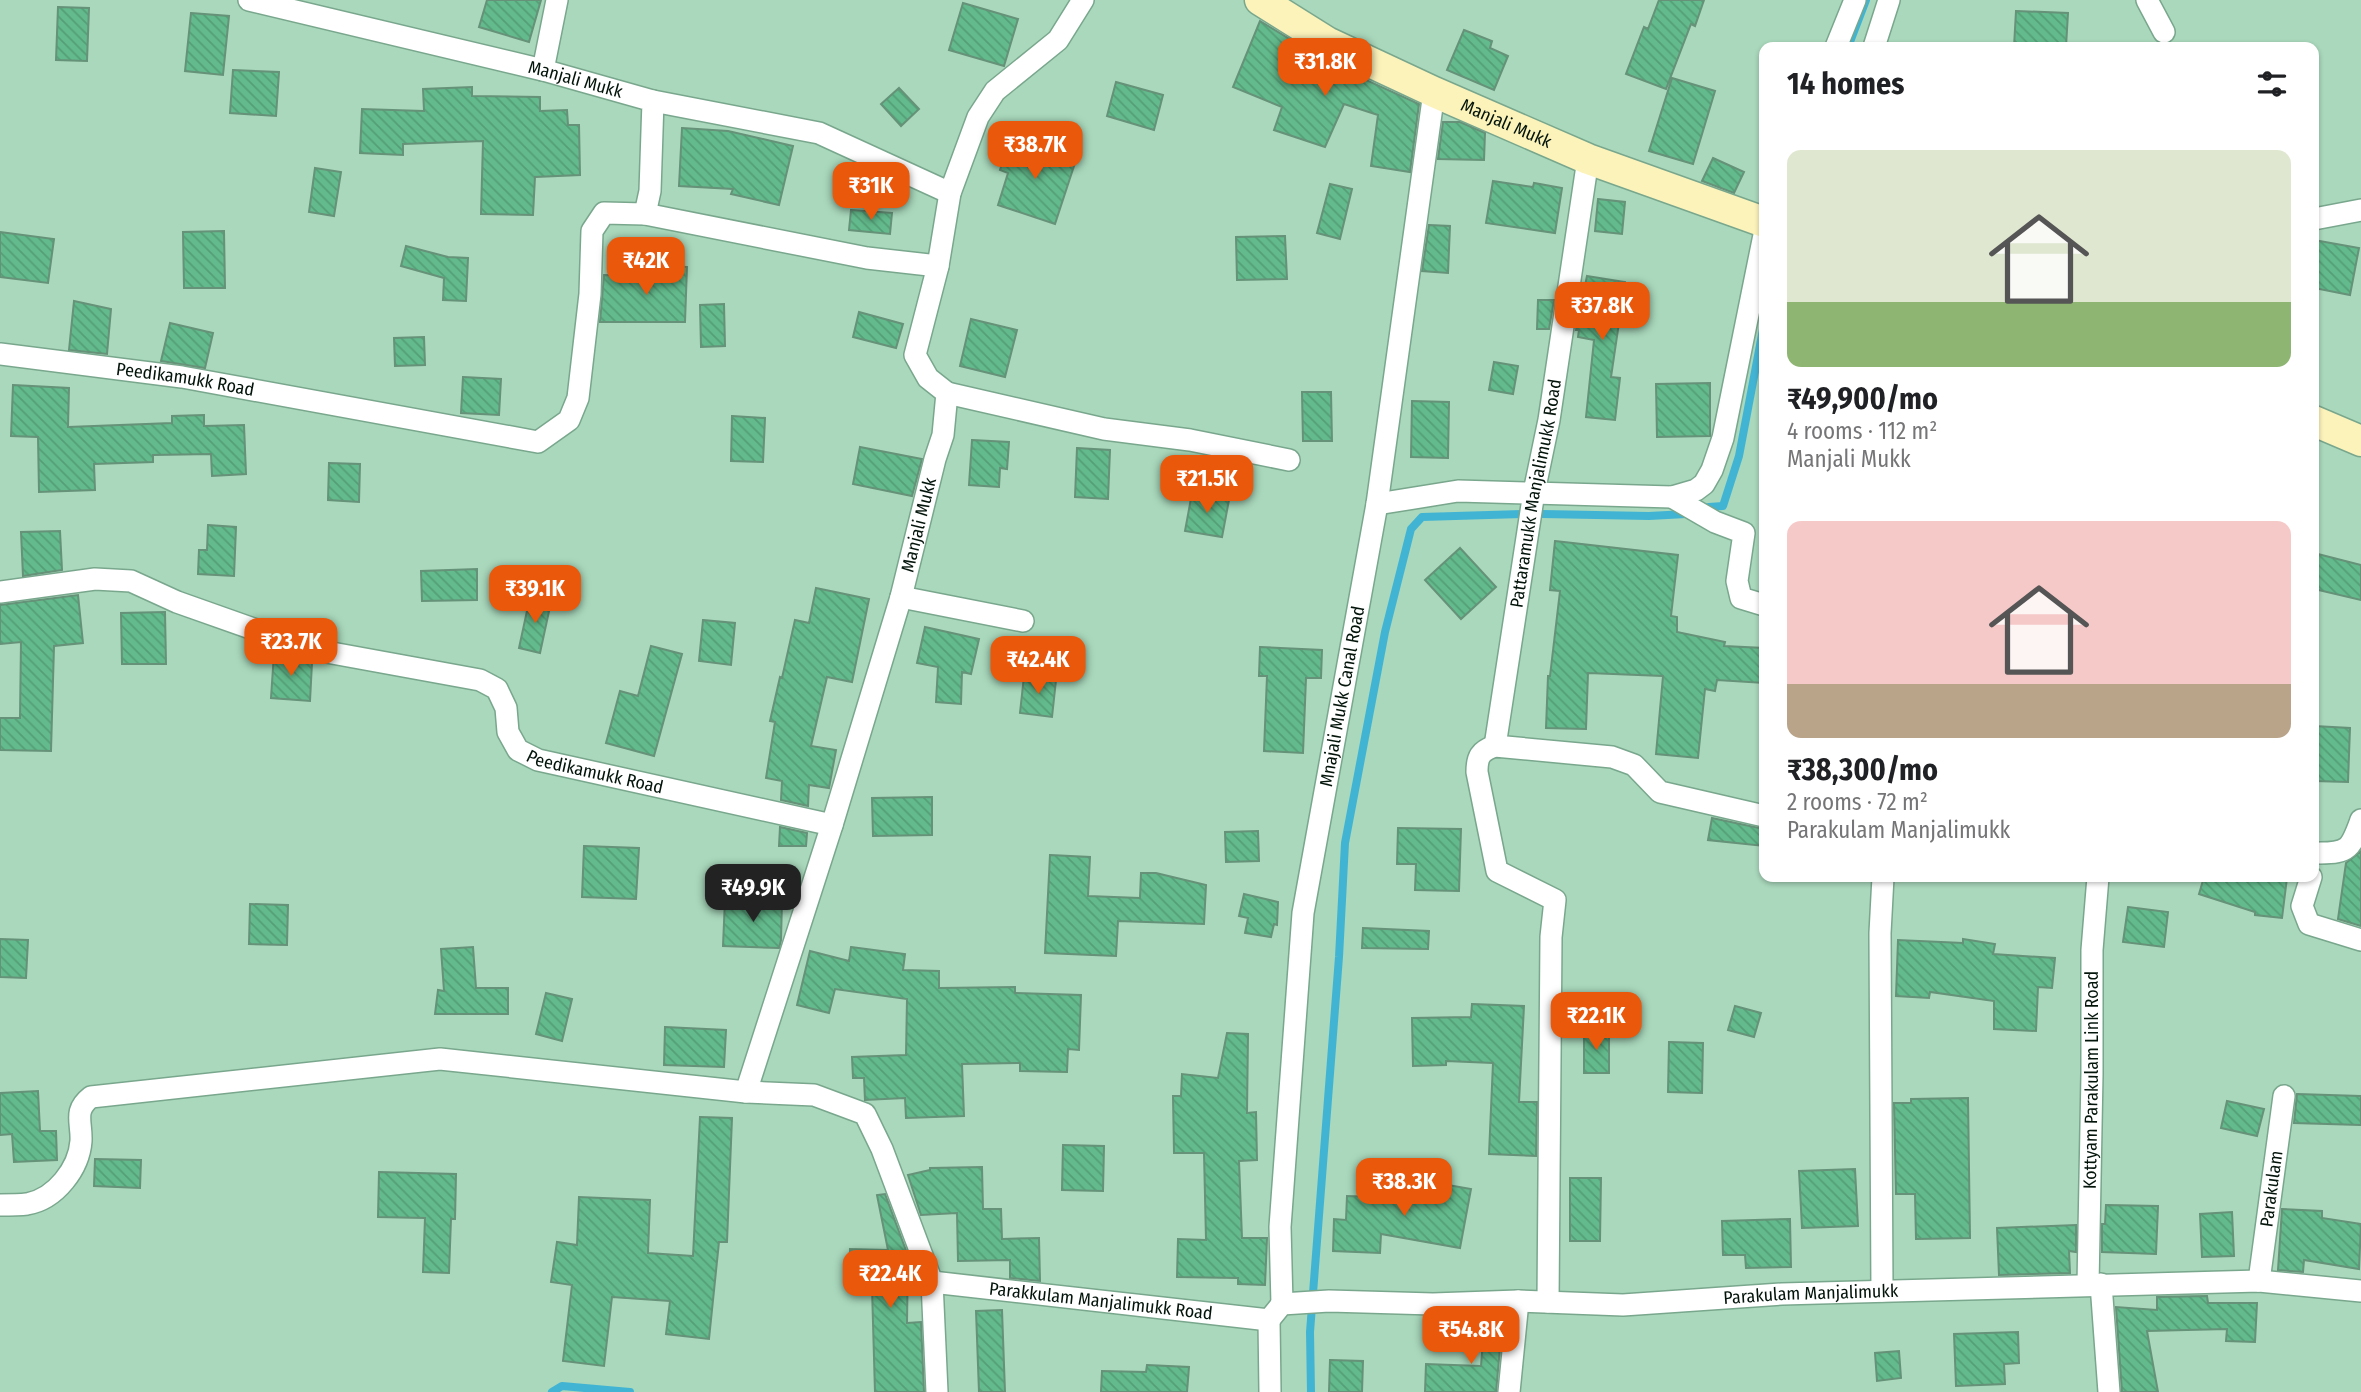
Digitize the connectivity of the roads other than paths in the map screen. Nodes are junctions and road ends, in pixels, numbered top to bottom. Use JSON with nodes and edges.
{"nodes":[{"id":1,"x":249,"y":0,"type":"edge"},
{"id":2,"x":557,"y":0,"type":"edge"},
{"id":3,"x":1083,"y":0,"type":"edge"},
{"id":4,"x":1260,"y":0,"type":"edge"},
{"id":5,"x":1855,"y":0,"type":"edge"},
{"id":6,"x":1889,"y":0,"type":"edge"},
{"id":7,"x":2147,"y":0,"type":"edge"},
{"id":8,"x":2164,"y":32,"type":"dead end"},
{"id":9,"x":1838,"y":42,"type":"edge"},
{"id":10,"x":1876,"y":42,"type":"edge"},
{"id":11,"x":543,"y":70,"type":"junction"},
{"id":12,"x":1434,"y":92,"type":"junction"},
{"id":13,"x":653,"y":101,"type":"junction"},
{"id":14,"x":1588,"y":159,"type":"junction"},
{"id":15,"x":950,"y":193,"type":"junction"},
{"id":16,"x":2361,"y":210,"type":"edge"},
{"id":17,"x":645,"y":214,"type":"junction"},
{"id":18,"x":2319,"y":218,"type":"edge"},
{"id":19,"x":1759,"y":220,"type":"edge"},
{"id":20,"x":1759,"y":260,"type":"edge"},
{"id":21,"x":938,"y":266,"type":"junction"},
{"id":22,"x":0,"y":354,"type":"edge"},
{"id":23,"x":947,"y":393,"type":"junction"},
{"id":24,"x":2319,"y":423,"type":"edge"},
{"id":25,"x":2361,"y":441,"type":"edge"},
{"id":26,"x":1289,"y":460,"type":"dead end"},
{"id":27,"x":1534,"y":492,"type":"junction"},
{"id":28,"x":1672,"y":497,"type":"junction"},
{"id":29,"x":1377,"y":504,"type":"junction"},
{"id":30,"x":0,"y":592,"type":"edge"},
{"id":31,"x":901,"y":597,"type":"junction"},
{"id":32,"x":1759,"y":603,"type":"edge"},
{"id":33,"x":1023,"y":621,"type":"dead end"},
{"id":34,"x":1495,"y":747,"type":"junction"},
{"id":35,"x":1759,"y":815,"type":"edge"},
{"id":36,"x":2361,"y":820,"type":"edge"},
{"id":37,"x":832,"y":825,"type":"junction"},
{"id":38,"x":2319,"y":858,"type":"edge"},
{"id":39,"x":1883,"y":882,"type":"edge"},
{"id":40,"x":2098,"y":882,"type":"edge"},
{"id":41,"x":2309,"y":882,"type":"edge"},
{"id":42,"x":2361,"y":940,"type":"edge"},
{"id":43,"x":746,"y":1092,"type":"junction"},
{"id":44,"x":2284,"y":1096,"type":"dead end"},
{"id":45,"x":0,"y":1205,"type":"edge"},
{"id":46,"x":2259,"y":1281,"type":"junction"},
{"id":47,"x":932,"y":1282,"type":"junction"},
{"id":48,"x":2095,"y":1285,"type":"junction"},
{"id":49,"x":1882,"y":1291,"type":"junction"},
{"id":50,"x":2361,"y":1291,"type":"edge"},
{"id":51,"x":1518,"y":1301,"type":"junction"},
{"id":52,"x":1548,"y":1302,"type":"junction"},
{"id":53,"x":1282,"y":1309,"type":"junction"},
{"id":54,"x":937,"y":1392,"type":"edge"},
{"id":55,"x":1270,"y":1392,"type":"edge"},
{"id":56,"x":1509,"y":1392,"type":"edge"},
{"id":57,"x":2109,"y":1392,"type":"edge"}],
"edges":[{"from":1,"to":11,"type":"street","name":"Manjali Mukk"},
{"from":2,"to":11,"type":"street"},
{"from":3,"to":15,"type":"street"},
{"from":4,"to":12,"type":"street","name":"Manjali Mukk"},
{"from":5,"to":9,"type":"street"},
{"from":6,"to":10,"type":"street"},
{"from":7,"to":8,"type":"street"},
{"from":11,"to":13,"type":"street","name":"Manjali Mukk"},
{"from":12,"to":14,"type":"street","name":"Manjali Mukk"},
{"from":12,"to":29,"type":"street","name":"Mnajali Mukk Canal Road"},
{"from":13,"to":15,"type":"street","name":"Manjali Mukk"},
{"from":13,"to":17,"type":"street"},
{"from":14,"to":19,"type":"street","name":"Manjali Mukk"},
{"from":14,"to":27,"type":"street","name":"Pattaramukk Manjalimukk Road"},
{"from":15,"to":21,"type":"street"},
{"from":16,"to":18,"type":"street"},
{"from":17,"to":21,"type":"street"},
{"from":17,"to":22,"type":"street","name":"Peedikamukk Road"},
{"from":20,"to":28,"type":"street"},
{"from":21,"to":23,"type":"street"},
{"from":23,"to":26,"type":"street"},
{"from":23,"to":31,"type":"street","name":"Manjali Mukk"},
{"from":24,"to":25,"type":"street"},
{"from":27,"to":28,"type":"street"},
{"from":27,"to":29,"type":"street"},
{"from":27,"to":34,"type":"street","name":"Pattaramukk Manjalimukk Road"},
{"from":28,"to":32,"type":"street"},
{"from":29,"to":53,"type":"street","name":"Mnajali Mukk Canal Road"},
{"from":30,"to":37,"type":"street","name":"Peedikamukk Road"},
{"from":31,"to":33,"type":"street"},
{"from":31,"to":37,"type":"street","name":"Manjali Mukk"},
{"from":34,"to":35,"type":"street"},
{"from":34,"to":52,"type":"street"},
{"from":36,"to":38,"type":"street"},
{"from":37,"to":43,"type":"street","name":"Manjali Mukk"},
{"from":39,"to":49,"type":"street"},
{"from":40,"to":48,"type":"street","name":"Kottyam Parakulam Link Road"},
{"from":41,"to":42,"type":"street"},
{"from":43,"to":45,"type":"street"},
{"from":43,"to":47,"type":"street"},
{"from":44,"to":46,"type":"street","name":"Parakulam"},
{"from":46,"to":48,"type":"street","name":"Parakulam Manjalimukk"},
{"from":46,"to":50,"type":"street","name":"Parakulam Manjalimukk"},
{"from":47,"to":53,"type":"street","name":"Parakkulam Manjalimukk Road"},
{"from":47,"to":54,"type":"street"},
{"from":48,"to":49,"type":"street","name":"Parakulam Manjalimukk"},
{"from":48,"to":57,"type":"street","name":"Kottyam Parakulam Link Road"},
{"from":49,"to":52,"type":"street","name":"Parakulam Manjalimukk"},
{"from":51,"to":52,"type":"street","name":"Parakulam Manjalimukk"},
{"from":51,"to":53,"type":"street","name":"Parakulam Manjalimukk"},
{"from":51,"to":56,"type":"street"},
{"from":53,"to":55,"type":"street","name":"Mnajali Mukk Canal Road"}]}
